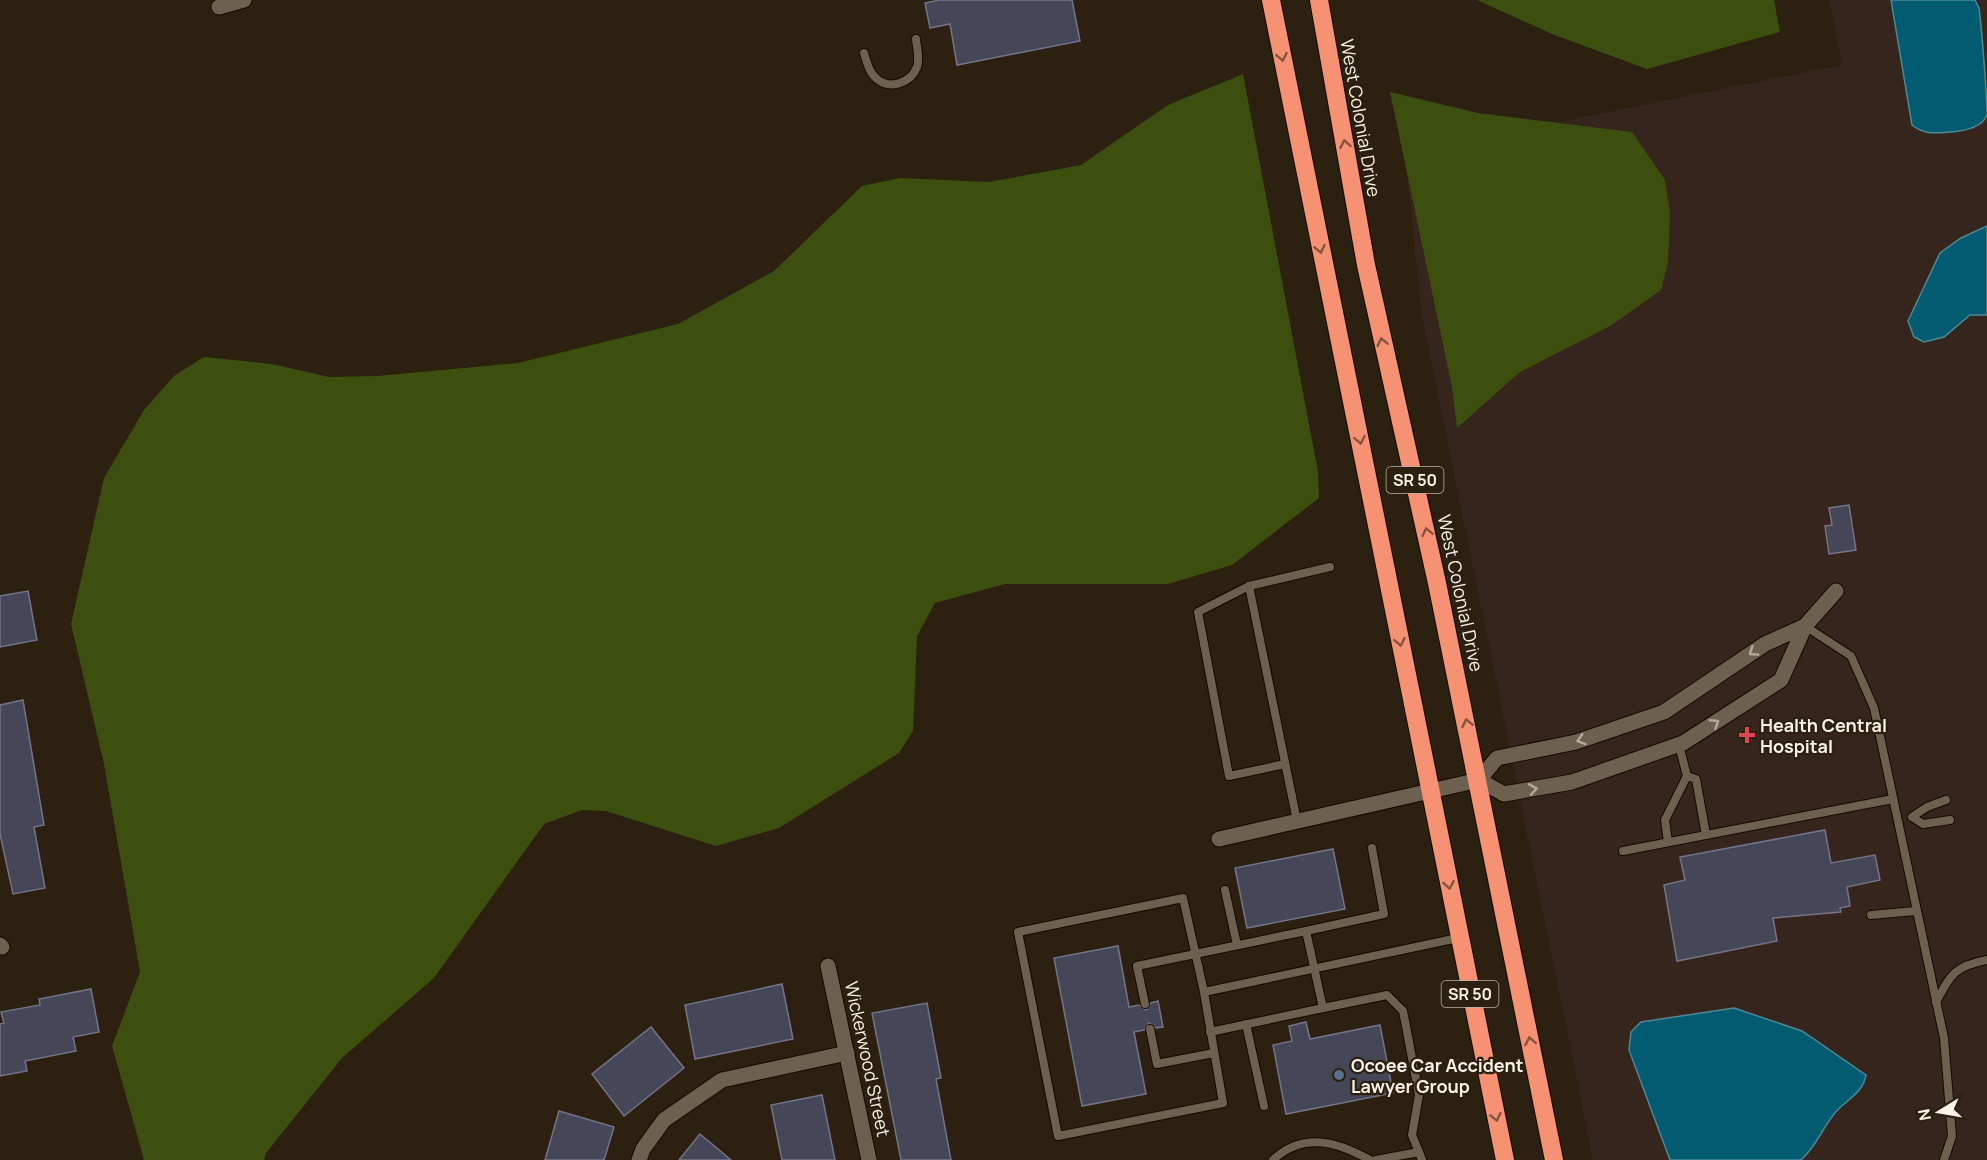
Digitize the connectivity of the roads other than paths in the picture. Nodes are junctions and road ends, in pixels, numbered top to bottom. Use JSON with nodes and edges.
{"nodes":[{"id":1,"x":244,"y":0,"type":"edge"},
{"id":2,"x":1271,"y":0,"type":"edge"},
{"id":3,"x":1318,"y":0,"type":"edge"},
{"id":4,"x":219,"y":7,"type":"dead end"},
{"id":5,"x":916,"y":39,"type":"dead end"},
{"id":6,"x":864,"y":53,"type":"dead end"},
{"id":7,"x":1330,"y":567,"type":"dead end"},
{"id":8,"x":1249,"y":586,"type":"junction"},
{"id":9,"x":1836,"y":591,"type":"dead end"},
{"id":10,"x":1805,"y":626,"type":"junction"},
{"id":11,"x":1679,"y":745,"type":"junction"},
{"id":12,"x":1285,"y":764,"type":"junction"},
{"id":13,"x":1686,"y":776,"type":"junction"},
{"id":14,"x":1479,"y":780,"type":"junction"},
{"id":15,"x":1431,"y":790,"type":"junction"},
{"id":16,"x":1893,"y":799,"type":"junction"},
{"id":17,"x":1946,"y":800,"type":"dead end"},
{"id":18,"x":1912,"y":817,"type":"junction"},
{"id":19,"x":1896,"y":818,"type":"junction"},
{"id":20,"x":1950,"y":819,"type":"dead end"},
{"id":21,"x":1297,"y":821,"type":"junction"},
{"id":22,"x":1706,"y":835,"type":"junction"},
{"id":23,"x":1219,"y":839,"type":"dead end"},
{"id":24,"x":1668,"y":842,"type":"junction"},
{"id":25,"x":1372,"y":848,"type":"dead end"},
{"id":26,"x":1623,"y":851,"type":"dead end"},
{"id":27,"x":1225,"y":890,"type":"dead end"},
{"id":28,"x":1915,"y":911,"type":"junction"},
{"id":29,"x":1871,"y":915,"type":"dead end"},
{"id":30,"x":1306,"y":931,"type":"junction"},
{"id":31,"x":1458,"y":938,"type":"junction"},
{"id":32,"x":1237,"y":945,"type":"junction"},
{"id":33,"x":1195,"y":953,"type":"junction"},
{"id":34,"x":1987,"y":960,"type":"edge"},
{"id":35,"x":828,"y":966,"type":"dead end"},
{"id":36,"x":1315,"y":967,"type":"junction"},
{"id":37,"x":1204,"y":992,"type":"junction"},
{"id":38,"x":1936,"y":1002,"type":"junction"},
{"id":39,"x":1144,"y":1004,"type":"dead end"},
{"id":40,"x":1323,"y":1008,"type":"junction"},
{"id":41,"x":1246,"y":1023,"type":"junction"},
{"id":42,"x":1149,"y":1029,"type":"dead end"},
{"id":43,"x":1210,"y":1032,"type":"junction"},
{"id":44,"x":847,"y":1053,"type":"junction"},
{"id":45,"x":1214,"y":1053,"type":"junction"},
{"id":46,"x":1264,"y":1106,"type":"dead end"},
{"id":47,"x":1421,"y":1156,"type":"edge"},
{"id":48,"x":639,"y":1160,"type":"edge"},
{"id":49,"x":869,"y":1160,"type":"edge"},
{"id":50,"x":1273,"y":1160,"type":"edge"},
{"id":51,"x":1370,"y":1160,"type":"edge"},
{"id":52,"x":1376,"y":1160,"type":"edge"},
{"id":53,"x":1505,"y":1160,"type":"edge"},
{"id":54,"x":1554,"y":1160,"type":"edge"},
{"id":55,"x":1944,"y":1160,"type":"edge"}],
"edges":[{"from":1,"to":4,"type":"street"},
{"from":2,"to":15,"type":"highway","number":"SR 50","one_way":true},
{"from":14,"to":3,"type":"highway","name":"West Colonial Drive","number":"SR 50","one_way":true},
{"from":5,"to":6,"type":"lane"},
{"from":7,"to":8,"type":"lane"},
{"from":8,"to":12,"type":"lane"},
{"from":8,"to":12,"type":"lane"},
{"from":9,"to":10,"type":"street"},
{"from":11,"to":10,"type":"street","one_way":true},
{"from":10,"to":14,"type":"street","one_way":true},
{"from":10,"to":16,"type":"lane"},
{"from":11,"to":13,"type":"lane"},
{"from":14,"to":11,"type":"street","one_way":true},
{"from":12,"to":21,"type":"lane"},
{"from":13,"to":22,"type":"lane"},
{"from":13,"to":24,"type":"lane"},
{"from":14,"to":15,"type":"street"},
{"from":54,"to":14,"type":"highway","name":"West Colonial Drive","number":"SR 50","one_way":true},
{"from":15,"to":21,"type":"street"},
{"from":15,"to":31,"type":"highway","number":"SR 50","one_way":true},
{"from":16,"to":19,"type":"lane"},
{"from":16,"to":22,"type":"lane"},
{"from":17,"to":18,"type":"lane"},
{"from":18,"to":19,"type":"lane"},
{"from":18,"to":20,"type":"lane"},
{"from":19,"to":28,"type":"lane"},
{"from":21,"to":23,"type":"street"},
{"from":22,"to":24,"type":"lane"},
{"from":24,"to":26,"type":"lane"},
{"from":25,"to":30,"type":"lane"},
{"from":27,"to":32,"type":"lane"},
{"from":28,"to":29,"type":"lane"},
{"from":28,"to":38,"type":"lane"},
{"from":30,"to":32,"type":"lane"},
{"from":30,"to":36,"type":"lane"},
{"from":31,"to":36,"type":"lane"},
{"from":31,"to":53,"type":"highway","number":"SR 50","one_way":true},
{"from":32,"to":33,"type":"lane"},
{"from":33,"to":37,"type":"lane"},
{"from":33,"to":39,"type":"lane"},
{"from":33,"to":45,"type":"lane"},
{"from":34,"to":38,"type":"lane"},
{"from":35,"to":44,"type":"street","name":"Wickerwood Street"},
{"from":36,"to":37,"type":"lane"},
{"from":36,"to":40,"type":"lane"},
{"from":37,"to":43,"type":"lane"},
{"from":38,"to":55,"type":"lane"},
{"from":40,"to":41,"type":"lane"},
{"from":40,"to":47,"type":"lane"},
{"from":41,"to":43,"type":"lane"},
{"from":41,"to":46,"type":"lane"},
{"from":42,"to":45,"type":"lane"},
{"from":43,"to":45,"type":"lane"},
{"from":44,"to":48,"type":"street"},
{"from":44,"to":49,"type":"street","name":"Wickerwood Street"},
{"from":47,"to":52,"type":"lane"},
{"from":50,"to":51,"type":"lane"}]}
